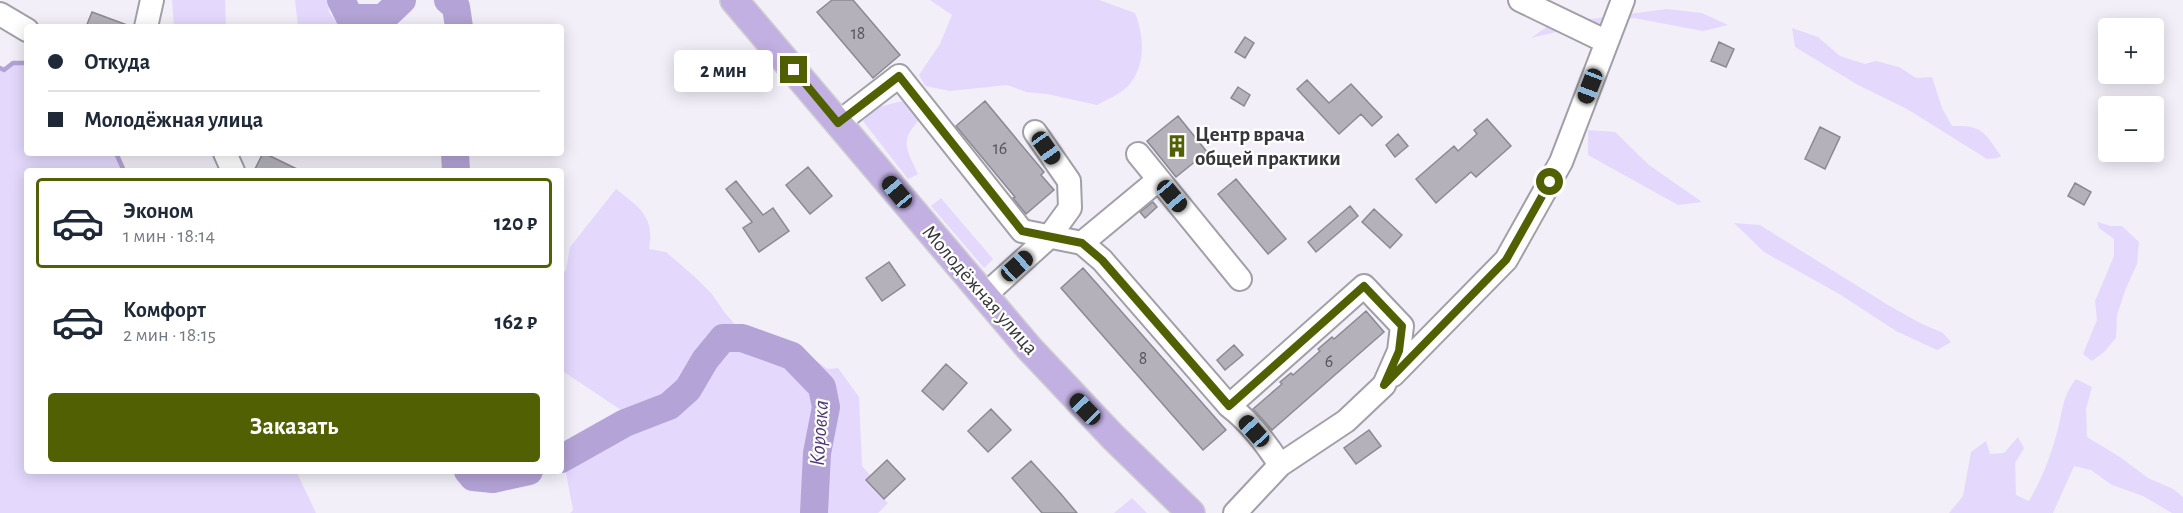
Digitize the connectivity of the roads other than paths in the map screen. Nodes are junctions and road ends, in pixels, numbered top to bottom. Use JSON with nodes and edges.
{"nodes":[{"id":1,"x":152,"y":0,"type":"edge"},
{"id":2,"x":734,"y":0,"type":"edge"},
{"id":3,"x":1520,"y":0,"type":"edge"},
{"id":4,"x":1623,"y":0,"type":"edge"},
{"id":5,"x":0,"y":15,"type":"edge"},
{"id":6,"x":147,"y":24,"type":"edge"},
{"id":7,"x":24,"y":28,"type":"edge"},
{"id":8,"x":1607,"y":42,"type":"junction"},
{"id":9,"x":838,"y":123,"type":"junction"},
{"id":10,"x":1035,"y":132,"type":"dead end"},
{"id":11,"x":1138,"y":154,"type":"dead end"},
{"id":12,"x":1158,"y":180,"type":"junction"},
{"id":13,"x":1049,"y":237,"type":"junction"},
{"id":14,"x":1082,"y":243,"type":"junction"},
{"id":15,"x":1240,"y":279,"type":"dead end"},
{"id":16,"x":984,"y":296,"type":"junction"},
{"id":17,"x":1384,"y":385,"type":"junction"},
{"id":18,"x":1229,"y":406,"type":"junction"},
{"id":19,"x":1280,"y":465,"type":"junction"},
{"id":20,"x":1191,"y":513,"type":"edge"},
{"id":21,"x":1235,"y":513,"type":"edge"}],
"edges":[{"from":1,"to":6,"type":"street"},
{"from":2,"to":9,"type":"main road","name":"Молодёжная улица"},
{"from":3,"to":8,"type":"street"},
{"from":4,"to":8,"type":"street"},
{"from":5,"to":7,"type":"street"},
{"from":8,"to":17,"type":"street"},
{"from":9,"to":13,"type":"street"},
{"from":9,"to":16,"type":"main road","name":"Молодёжная улица"},
{"from":10,"to":13,"type":"street"},
{"from":11,"to":12,"type":"street"},
{"from":12,"to":14,"type":"street"},
{"from":12,"to":15,"type":"street"},
{"from":13,"to":14,"type":"street"},
{"from":13,"to":16,"type":"street"},
{"from":14,"to":18,"type":"street"},
{"from":16,"to":20,"type":"main road","name":"Молодёжная улица"},
{"from":17,"to":18,"type":"street"},
{"from":17,"to":19,"type":"street"},
{"from":18,"to":19,"type":"street"},
{"from":19,"to":21,"type":"street"}]}
